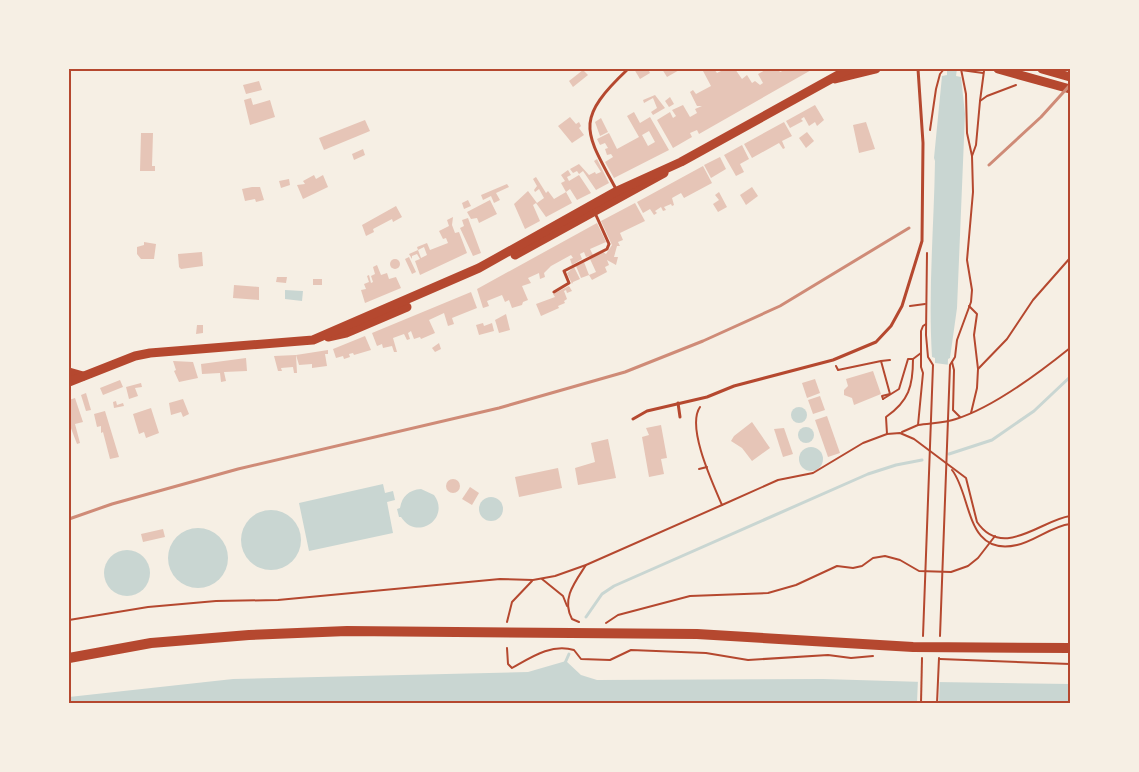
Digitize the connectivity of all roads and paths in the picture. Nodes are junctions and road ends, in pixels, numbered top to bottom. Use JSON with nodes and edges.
{"nodes":[{"id":1,"x":628,"y":69,"type":"edge"},
{"id":2,"x":849,"y":69,"type":"edge"},
{"id":3,"x":876,"y":69,"type":"edge"},
{"id":4,"x":918,"y":69,"type":"edge"},
{"id":5,"x":944,"y":69,"type":"edge"},
{"id":6,"x":961,"y":69,"type":"edge"},
{"id":7,"x":998,"y":69,"type":"edge"},
{"id":8,"x":1042,"y":69,"type":"edge"},
{"id":9,"x":1070,"y":77,"type":"edge"},
{"id":10,"x":832,"y":79,"type":"junction"},
{"id":11,"x":1020,"y":84,"type":"dead end"},
{"id":12,"x":1070,"y":89,"type":"edge"},
{"id":13,"x":980,"y":101,"type":"junction"},
{"id":14,"x":930,"y":131,"type":"dead end"},
{"id":15,"x":972,"y":156,"type":"junction"},
{"id":16,"x":619,"y":194,"type":"junction"},
{"id":17,"x":594,"y":212,"type":"junction"},
{"id":18,"x":1070,"y":258,"type":"edge"},
{"id":19,"x":554,"y":292,"type":"dead end"},
{"id":20,"x":925,"y":304,"type":"dead end"},
{"id":21,"x":908,"y":306,"type":"dead end"},
{"id":22,"x":969,"y":306,"type":"junction"},
{"id":23,"x":312,"y":340,"type":"junction"},
{"id":24,"x":1070,"y":348,"type":"edge"},
{"id":25,"x":920,"y":353,"type":"junction"},
{"id":26,"x":913,"y":359,"type":"junction"},
{"id":27,"x":833,"y":360,"type":"junction"},
{"id":28,"x":890,"y":360,"type":"dead end"},
{"id":29,"x":881,"y":361,"type":"junction"},
{"id":30,"x":951,"y":364,"type":"junction"},
{"id":31,"x":978,"y":369,"type":"junction"},
{"id":32,"x":69,"y":372,"type":"edge"},
{"id":33,"x":83,"y":376,"type":"junction"},
{"id":34,"x":69,"y":382,"type":"edge"},
{"id":35,"x":707,"y":397,"type":"junction"},
{"id":36,"x":678,"y":403,"type":"junction"},
{"id":37,"x":971,"y":413,"type":"junction"},
{"id":38,"x":680,"y":417,"type":"dead end"},
{"id":39,"x":960,"y":417,"type":"junction"},
{"id":40,"x":633,"y":419,"type":"dead end"},
{"id":41,"x":918,"y":425,"type":"junction"},
{"id":42,"x":900,"y":433,"type":"junction"},
{"id":43,"x":887,"y":434,"type":"junction"},
{"id":44,"x":707,"y":467,"type":"junction"},
{"id":45,"x":950,"y":468,"type":"junction"},
{"id":46,"x":699,"y":469,"type":"dead end"},
{"id":47,"x":722,"y":505,"type":"junction"},
{"id":48,"x":1070,"y":516,"type":"edge"},
{"id":49,"x":1070,"y":524,"type":"edge"},
{"id":50,"x":995,"y":536,"type":"junction"},
{"id":51,"x":991,"y":542,"type":"junction"},
{"id":52,"x":586,"y":565,"type":"junction"},
{"id":53,"x":541,"y":578,"type":"junction"},
{"id":54,"x":533,"y":580,"type":"junction"},
{"id":55,"x":567,"y":606,"type":"junction"},
{"id":56,"x":69,"y":620,"type":"edge"},
{"id":57,"x":507,"y":622,"type":"dead end"},
{"id":58,"x":578,"y":622,"type":"dead end"},
{"id":59,"x":602,"y":624,"type":"dead end"},
{"id":60,"x":923,"y":644,"type":"dead end"},
{"id":61,"x":939,"y":644,"type":"dead end"},
{"id":62,"x":507,"y":648,"type":"dead end"},
{"id":63,"x":1070,"y":648,"type":"edge"},
{"id":64,"x":922,"y":653,"type":"dead end"},
{"id":65,"x":939,"y":654,"type":"dead end"},
{"id":66,"x":878,"y":655,"type":"dead end"},
{"id":67,"x":916,"y":657,"type":"dead end"},
{"id":68,"x":69,"y":658,"type":"edge"},
{"id":69,"x":924,"y":658,"type":"dead end"},
{"id":70,"x":933,"y":658,"type":"dead end"},
{"id":71,"x":1070,"y":664,"type":"edge"},
{"id":72,"x":920,"y":703,"type":"edge"},
{"id":73,"x":937,"y":703,"type":"edge"}],
"edges":[{"from":1,"to":16,"type":"lane"},
{"from":2,"to":10,"type":"main road"},
{"from":3,"to":10,"type":"main road"},
{"from":4,"to":5,"type":"path"},
{"from":4,"to":27,"type":"lane"},
{"from":5,"to":14,"type":"path"},
{"from":6,"to":13,"type":"path"},
{"from":6,"to":15,"type":"path"},
{"from":7,"to":12,"type":"main road"},
{"from":8,"to":9,"type":"main road"},
{"from":10,"to":16,"type":"main road"},
{"from":11,"to":13,"type":"path"},
{"from":13,"to":15,"type":"path"},
{"from":15,"to":22,"type":"path"},
{"from":16,"to":17,"type":"main road"},
{"from":16,"to":23,"type":"main road"},
{"from":17,"to":19,"type":"lane"},
{"from":17,"to":23,"type":"main road"},
{"from":18,"to":31,"type":"path"},
{"from":20,"to":21,"type":"path"},
{"from":22,"to":30,"type":"path"},
{"from":22,"to":31,"type":"path"},
{"from":23,"to":33,"type":"main road"},
{"from":24,"to":37,"type":"path"},
{"from":25,"to":26,"type":"path"},
{"from":25,"to":41,"type":"path"},
{"from":25,"to":60,"type":"path"},
{"from":26,"to":29,"type":"path"},
{"from":26,"to":43,"type":"path"},
{"from":27,"to":29,"type":"path"},
{"from":27,"to":35,"type":"lane"},
{"from":28,"to":29,"type":"path"},
{"from":30,"to":39,"type":"path"},
{"from":30,"to":61,"type":"path"},
{"from":31,"to":37,"type":"path"},
{"from":32,"to":33,"type":"main road"},
{"from":33,"to":34,"type":"main road"},
{"from":35,"to":36,"type":"lane"},
{"from":35,"to":44,"type":"path"},
{"from":36,"to":38,"type":"lane"},
{"from":36,"to":40,"type":"lane"},
{"from":37,"to":39,"type":"path"},
{"from":39,"to":41,"type":"path"},
{"from":41,"to":42,"type":"path"},
{"from":42,"to":43,"type":"path"},
{"from":42,"to":45,"type":"path"},
{"from":43,"to":47,"type":"path"},
{"from":44,"to":46,"type":"path"},
{"from":44,"to":47,"type":"path"},
{"from":45,"to":50,"type":"path"},
{"from":45,"to":51,"type":"path"},
{"from":47,"to":52,"type":"path"},
{"from":48,"to":50,"type":"path"},
{"from":49,"to":51,"type":"path"},
{"from":50,"to":51,"type":"path"},
{"from":51,"to":59,"type":"path"},
{"from":52,"to":53,"type":"path"},
{"from":52,"to":55,"type":"path"},
{"from":53,"to":54,"type":"path"},
{"from":53,"to":55,"type":"path"},
{"from":54,"to":56,"type":"path"},
{"from":54,"to":57,"type":"path"},
{"from":55,"to":58,"type":"path"},
{"from":62,"to":66,"type":"path"},
{"from":63,"to":68,"type":"main road"},
{"from":64,"to":72,"type":"path"},
{"from":65,"to":73,"type":"path"},
{"from":67,"to":69,"type":"path"},
{"from":70,"to":71,"type":"path"}]}
